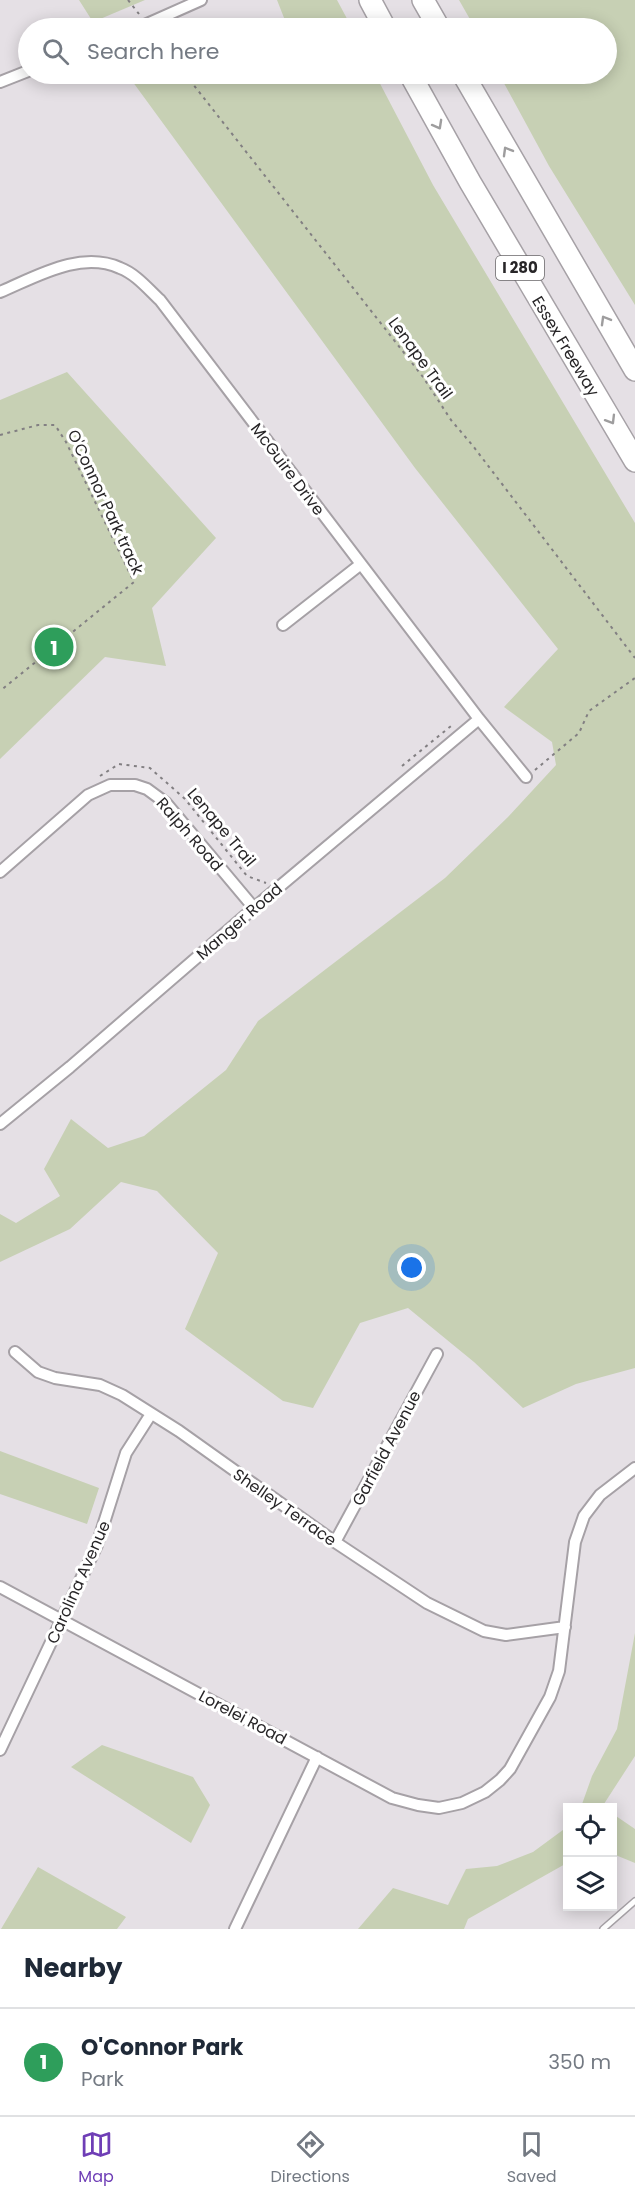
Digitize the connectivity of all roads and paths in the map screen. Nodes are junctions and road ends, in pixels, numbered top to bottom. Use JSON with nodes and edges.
{"nodes":[{"id":1,"x":201,"y":0,"type":"edge"},
{"id":2,"x":370,"y":0,"type":"edge"},
{"id":3,"x":423,"y":0,"type":"edge"},
{"id":4,"x":160,"y":18,"type":"edge"},
{"id":5,"x":380,"y":18,"type":"edge"},
{"id":6,"x":433,"y":18,"type":"edge"},
{"id":7,"x":18,"y":75,"type":"edge"},
{"id":8,"x":0,"y":82,"type":"edge"},
{"id":9,"x":194,"y":84,"type":"edge"},
{"id":10,"x":416,"y":84,"type":"edge"},
{"id":11,"x":469,"y":84,"type":"edge"},
{"id":12,"x":0,"y":292,"type":"edge"},
{"id":13,"x":635,"y":370,"type":"edge"},
{"id":14,"x":0,"y":435,"type":"edge"},
{"id":15,"x":635,"y":461,"type":"edge"},
{"id":16,"x":361,"y":564,"type":"junction"},
{"id":17,"x":283,"y":625,"type":"dead end"},
{"id":18,"x":635,"y":658,"type":"edge"},
{"id":19,"x":635,"y":678,"type":"edge"},
{"id":20,"x":0,"y":691,"type":"edge"},
{"id":21,"x":480,"y":719,"type":"junction"},
{"id":22,"x":395,"y":772,"type":"dead end"},
{"id":23,"x":98,"y":777,"type":"dead end"},
{"id":24,"x":526,"y":777,"type":"joint"},
{"id":25,"x":0,"y":872,"type":"edge"},
{"id":26,"x":266,"y":883,"type":"dead end"},
{"id":27,"x":254,"y":908,"type":"junction"},
{"id":28,"x":0,"y":1124,"type":"edge"},
{"id":29,"x":15,"y":1352,"type":"dead end"},
{"id":30,"x":436,"y":1354,"type":"dead end"},
{"id":31,"x":151,"y":1414,"type":"junction"},
{"id":32,"x":635,"y":1468,"type":"edge"},
{"id":33,"x":335,"y":1542,"type":"junction"},
{"id":34,"x":0,"y":1587,"type":"edge"},
{"id":35,"x":62,"y":1620,"type":"junction"},
{"id":36,"x":565,"y":1627,"type":"junction"},
{"id":37,"x":0,"y":1750,"type":"edge"},
{"id":38,"x":317,"y":1757,"type":"junction"},
{"id":39,"x":635,"y":1901,"type":"edge"},
{"id":40,"x":236,"y":1929,"type":"edge"},
{"id":41,"x":603,"y":1929,"type":"edge"}],
"edges":[{"from":1,"to":4,"type":"street"},
{"from":2,"to":5,"type":"highway"},
{"from":3,"to":6,"type":"highway"},
{"from":7,"to":8,"type":"street"},
{"from":9,"to":18,"type":"path","name":"Lenape Trail"},
{"from":10,"to":15,"type":"highway","name":"Essex Freeway","number":"I 280","one_way":true},
{"from":13,"to":11,"type":"highway","number":"I 280","one_way":true},
{"from":12,"to":16,"type":"street","name":"McGuire Drive"},
{"from":14,"to":20,"type":"path","name":"O'Connor Park track"},
{"from":16,"to":17,"type":"street"},
{"from":16,"to":21,"type":"street","name":"McGuire Drive"},
{"from":19,"to":24,"type":"path"},
{"from":21,"to":22,"type":"path"},
{"from":21,"to":24,"type":"street","name":"McGuire Drive"},
{"from":21,"to":27,"type":"street","name":"Manger Road"},
{"from":23,"to":26,"type":"path","name":"Lenape Trail"},
{"from":25,"to":27,"type":"street","name":"Ralph Road"},
{"from":27,"to":28,"type":"street","name":"Manger Road"},
{"from":29,"to":31,"type":"street","name":"Shelley Terrace"},
{"from":30,"to":33,"type":"street","name":"Garfield Avenue"},
{"from":31,"to":33,"type":"street","name":"Shelley Terrace"},
{"from":31,"to":35,"type":"street","name":"Carolina Avenue"},
{"from":32,"to":36,"type":"street","name":"Lorelei Road"},
{"from":33,"to":36,"type":"street","name":"Shelley Terrace"},
{"from":34,"to":35,"type":"street","name":"Lorelei Road"},
{"from":35,"to":37,"type":"street","name":"Carolina Avenue"},
{"from":35,"to":38,"type":"street","name":"Lorelei Road"},
{"from":36,"to":38,"type":"street","name":"Lorelei Road"},
{"from":38,"to":40,"type":"street"},
{"from":39,"to":41,"type":"lane"}]}
